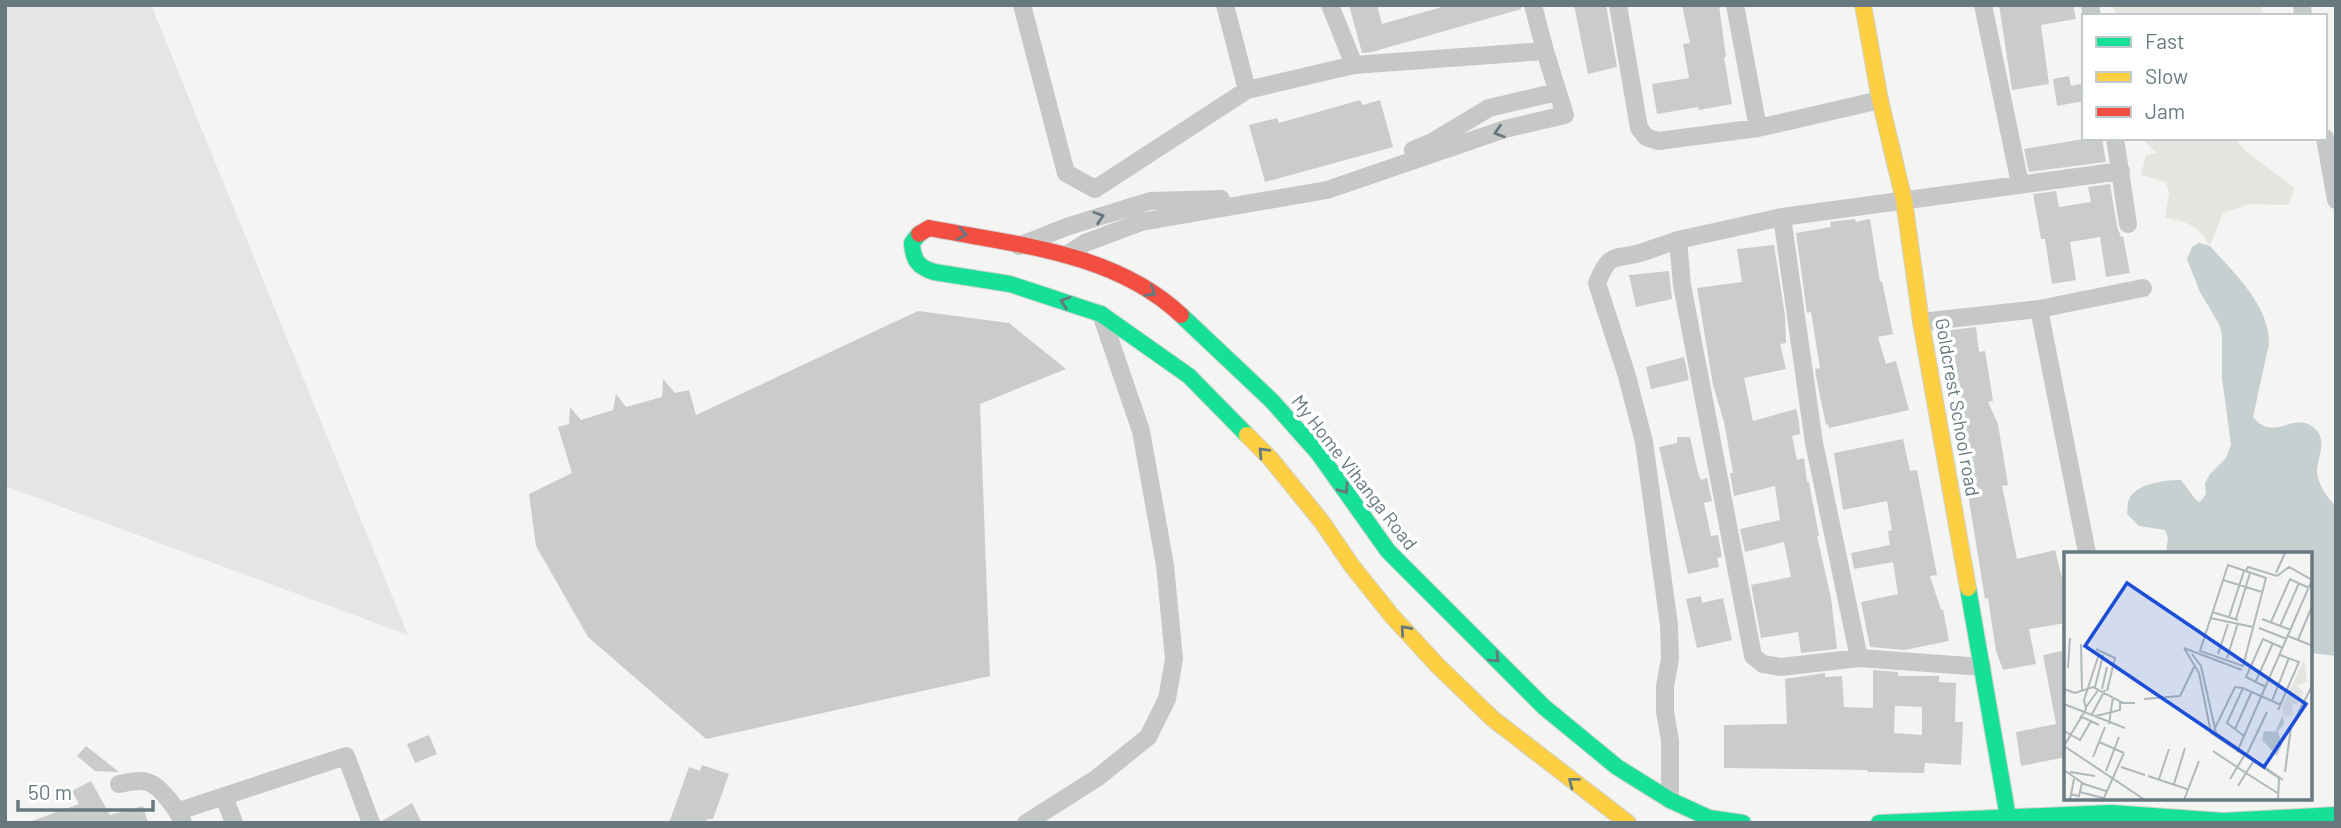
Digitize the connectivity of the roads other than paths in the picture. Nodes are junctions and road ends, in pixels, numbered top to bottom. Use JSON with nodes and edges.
{"nodes":[{"id":1,"x":1023,"y":5,"type":"edge"},
{"id":2,"x":1225,"y":5,"type":"edge"},
{"id":3,"x":1330,"y":5,"type":"edge"},
{"id":4,"x":1533,"y":5,"type":"edge"},
{"id":5,"x":1618,"y":5,"type":"edge"},
{"id":6,"x":1735,"y":5,"type":"edge"},
{"id":7,"x":1863,"y":5,"type":"edge"},
{"id":8,"x":1983,"y":5,"type":"edge"},
{"id":9,"x":1545,"y":51,"type":"junction"},
{"id":10,"x":1354,"y":65,"type":"junction"},
{"id":11,"x":1247,"y":90,"type":"junction"},
{"id":12,"x":1557,"y":92,"type":"junction"},
{"id":13,"x":1880,"y":100,"type":"junction"},
{"id":14,"x":1758,"y":128,"type":"junction"},
{"id":15,"x":2115,"y":140,"type":"edge"},
{"id":16,"x":2325,"y":140,"type":"edge"},
{"id":17,"x":2121,"y":171,"type":"junction"},
{"id":18,"x":2020,"y":184,"type":"junction"},
{"id":19,"x":1904,"y":200,"type":"junction"},
{"id":20,"x":2336,"y":200,"type":"edge"},
{"id":21,"x":1782,"y":217,"type":"junction"},
{"id":22,"x":2128,"y":224,"type":"dead end"},
{"id":23,"x":1678,"y":240,"type":"junction"},
{"id":24,"x":1018,"y":246,"type":"junction"},
{"id":25,"x":1066,"y":255,"type":"junction"},
{"id":26,"x":2143,"y":288,"type":"dead end"},
{"id":27,"x":2039,"y":309,"type":"junction"},
{"id":28,"x":1101,"y":314,"type":"junction"},
{"id":29,"x":1921,"y":322,"type":"junction"},
{"id":30,"x":2087,"y":552,"type":"edge"},
{"id":31,"x":1859,"y":658,"type":"junction"},
{"id":32,"x":1982,"y":667,"type":"junction"},
{"id":33,"x":119,"y":784,"type":"dead end"},
{"id":34,"x":224,"y":796,"type":"junction"},
{"id":35,"x":1670,"y":800,"type":"junction"},
{"id":36,"x":2110,"y":806,"type":"edge"},
{"id":37,"x":2336,"y":815,"type":"edge"},
{"id":38,"x":181,"y":817,"type":"edge"},
{"id":39,"x":2009,"y":819,"type":"edge"},
{"id":40,"x":234,"y":823,"type":"edge"},
{"id":41,"x":371,"y":823,"type":"edge"},
{"id":42,"x":1026,"y":823,"type":"edge"},
{"id":43,"x":1628,"y":823,"type":"edge"},
{"id":44,"x":1743,"y":823,"type":"edge"},
{"id":45,"x":1879,"y":823,"type":"edge"}],
"edges":[{"from":1,"to":11,"type":"street"},
{"from":2,"to":11,"type":"street"},
{"from":3,"to":10,"type":"street"},
{"from":4,"to":9,"type":"street"},
{"from":5,"to":14,"type":"street"},
{"from":6,"to":14,"type":"street"},
{"from":7,"to":13,"type":"street","name":"Goldcrest School road"},
{"from":8,"to":18,"type":"street"},
{"from":9,"to":10,"type":"street"},
{"from":9,"to":12,"type":"street"},
{"from":10,"to":11,"type":"street"},
{"from":24,"to":12,"type":"street","one_way":true},
{"from":12,"to":25,"type":"street","one_way":true},
{"from":13,"to":14,"type":"street"},
{"from":13,"to":19,"type":"street","name":"Goldcrest School road"},
{"from":15,"to":17,"type":"street"},
{"from":16,"to":20,"type":"street"},
{"from":17,"to":18,"type":"street"},
{"from":17,"to":22,"type":"street"},
{"from":18,"to":19,"type":"street"},
{"from":19,"to":21,"type":"street"},
{"from":19,"to":29,"type":"street","name":"Goldcrest School road"},
{"from":21,"to":23,"type":"street"},
{"from":21,"to":31,"type":"street"},
{"from":23,"to":31,"type":"street"},
{"from":23,"to":35,"type":"street"},
{"from":24,"to":25,"type":"street","name":"My Home Vihanga Road"},
{"from":28,"to":24,"type":"street","name":"My Home Vihanga Road","one_way":true},
{"from":25,"to":35,"type":"street","name":"My Home Vihanga Road","one_way":true},
{"from":26,"to":27,"type":"street"},
{"from":27,"to":29,"type":"street"},
{"from":27,"to":30,"type":"street"},
{"from":28,"to":42,"type":"street"},
{"from":43,"to":28,"type":"street","one_way":true},
{"from":29,"to":32,"type":"street","name":"Goldcrest School road"},
{"from":31,"to":32,"type":"street"},
{"from":32,"to":39,"type":"street","name":"Goldcrest School road"},
{"from":33,"to":38,"type":"street"},
{"from":34,"to":38,"type":"street"},
{"from":34,"to":40,"type":"street"},
{"from":34,"to":41,"type":"street"},
{"from":35,"to":44,"type":"street","name":"My Home Vihanga Road"},
{"from":36,"to":37,"type":"street"},
{"from":36,"to":39,"type":"street"},
{"from":39,"to":45,"type":"street"}]}
